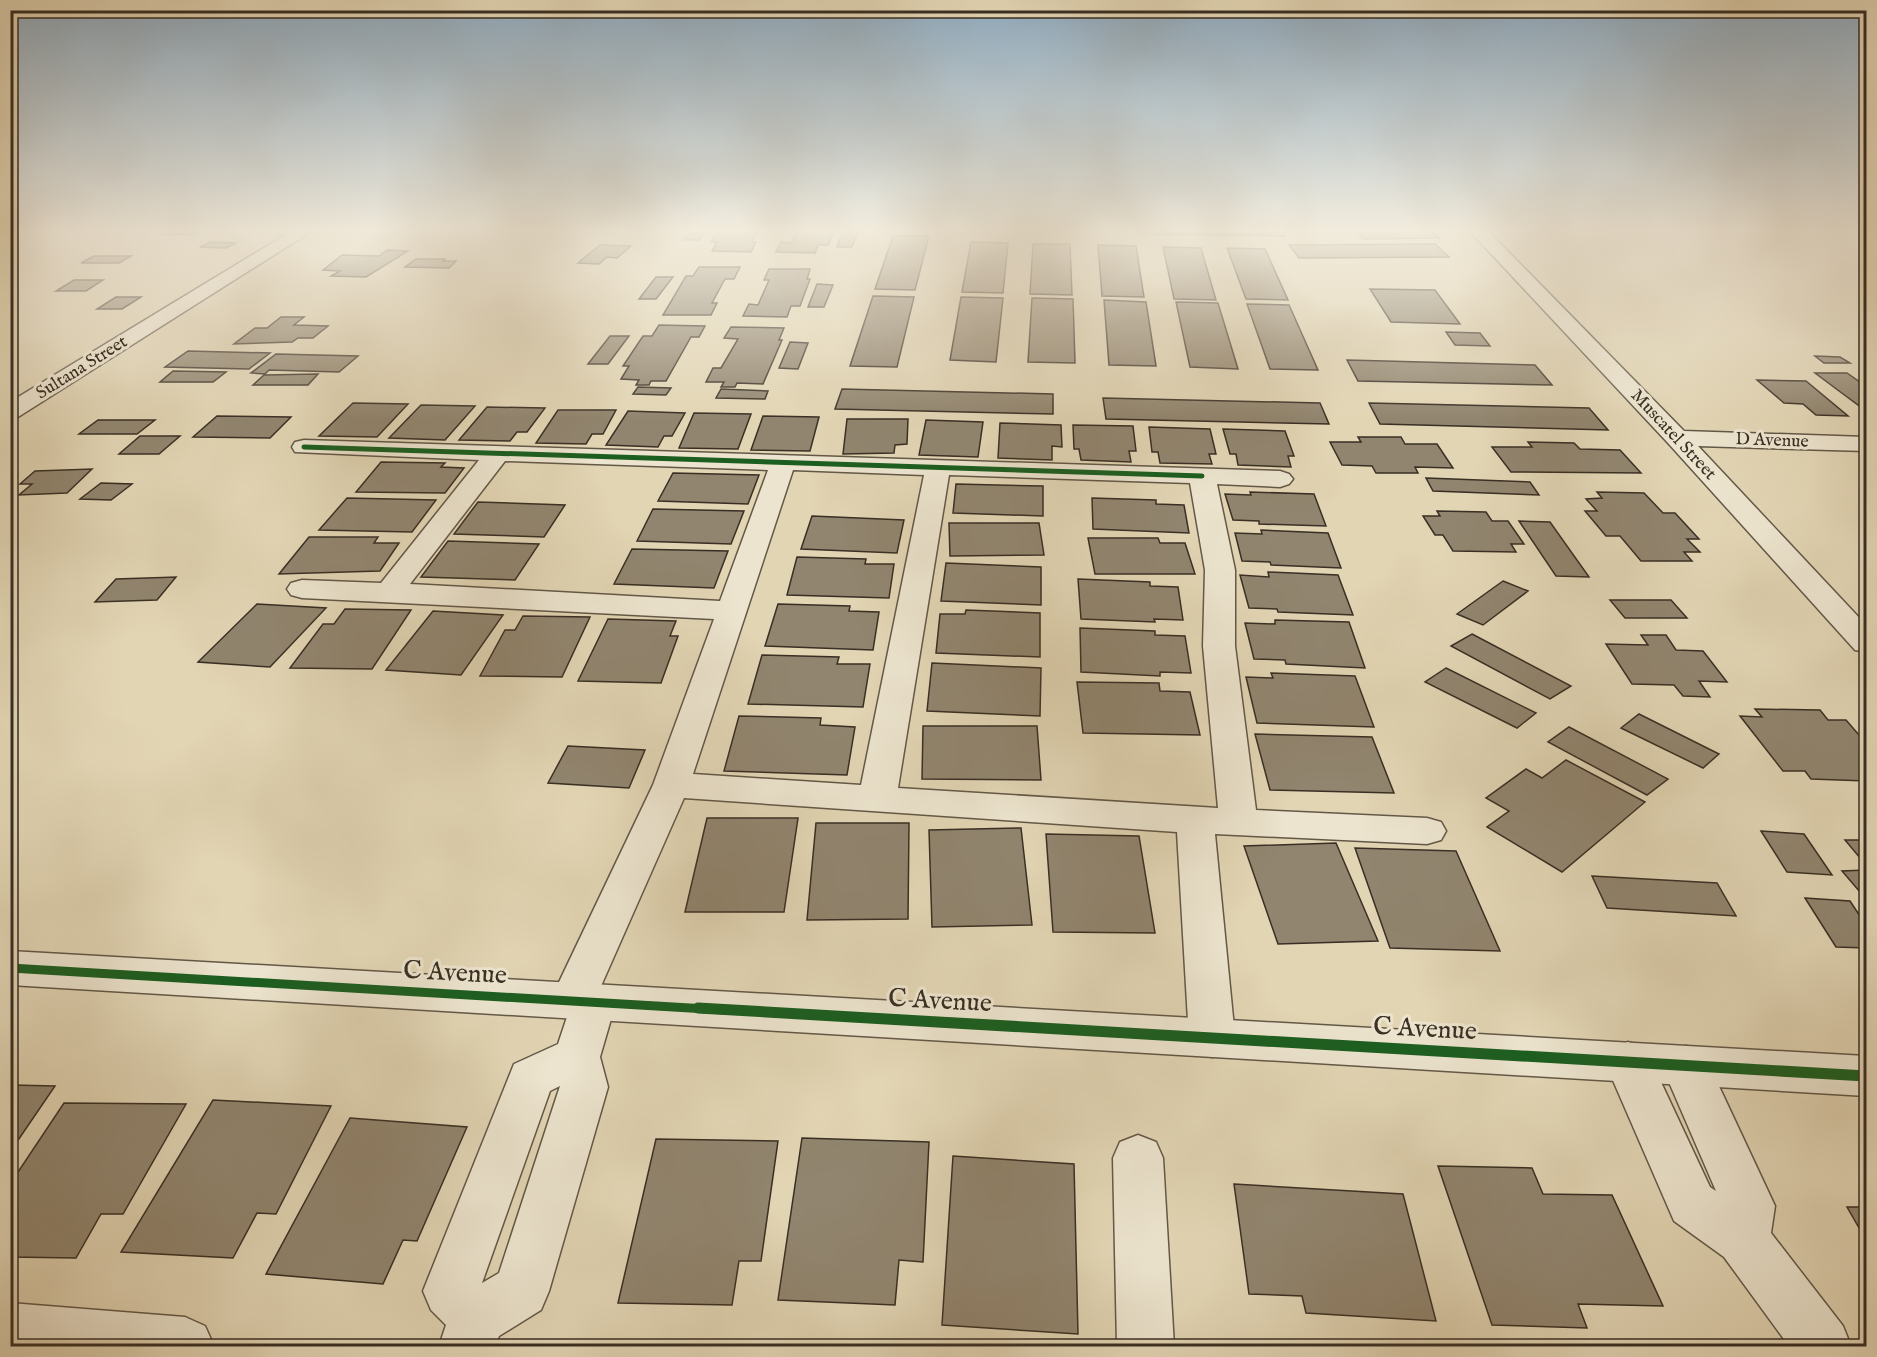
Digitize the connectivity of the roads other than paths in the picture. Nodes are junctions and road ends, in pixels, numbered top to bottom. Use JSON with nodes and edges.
{"nodes":[{"id":1,"x":204,"y":292,"type":"edge"},
{"id":2,"x":1537,"y":292,"type":"edge"},
{"id":3,"x":10,"y":412,"type":"edge"},
{"id":4,"x":1677,"y":438,"type":"junction"},
{"id":5,"x":1866,"y":444,"type":"edge"},
{"id":6,"x":304,"y":447,"type":"dead end"},
{"id":7,"x":497,"y":454,"type":"junction"},
{"id":8,"x":783,"y":462,"type":"junction"},
{"id":9,"x":938,"y":466,"type":"junction"},
{"id":10,"x":1202,"y":476,"type":"junction"},
{"id":11,"x":1280,"y":479,"type":"dead end"},
{"id":12,"x":302,"y":589,"type":"dead end"},
{"id":13,"x":389,"y":592,"type":"junction"},
{"id":14,"x":732,"y":610,"type":"junction"},
{"id":15,"x":1866,"y":643,"type":"edge"},
{"id":16,"x":671,"y":785,"type":"junction"},
{"id":17,"x":877,"y":799,"type":"junction"},
{"id":18,"x":1195,"y":820,"type":"junction"},
{"id":19,"x":1239,"y":823,"type":"junction"},
{"id":20,"x":1427,"y":831,"type":"dead end"},
{"id":21,"x":10,"y":968,"type":"edge"},
{"id":22,"x":583,"y":1002,"type":"junction"},
{"id":23,"x":1212,"y":1038,"type":"junction"},
{"id":24,"x":1628,"y":1062,"type":"junction"},
{"id":25,"x":1686,"y":1066,"type":"junction"},
{"id":26,"x":1866,"y":1076,"type":"edge"},
{"id":27,"x":1138,"y":1158,"type":"dead end"},
{"id":28,"x":1743,"y":1239,"type":"junction"},
{"id":29,"x":10,"y":1331,"type":"edge"},
{"id":30,"x":472,"y":1332,"type":"edge"},
{"id":31,"x":185,"y":1347,"type":"edge"},
{"id":32,"x":1146,"y":1347,"type":"edge"},
{"id":33,"x":1823,"y":1347,"type":"edge"}],
"edges":[{"from":1,"to":3,"type":"street","name":"Sultana Street"},
{"from":2,"to":4,"type":"street","name":"Muscatel Street"},
{"from":4,"to":5,"type":"street","name":"D Avenue"},
{"from":4,"to":15,"type":"street","name":"Muscatel Street"},
{"from":6,"to":7,"type":"street"},
{"from":7,"to":8,"type":"street"},
{"from":7,"to":13,"type":"street"},
{"from":8,"to":9,"type":"street"},
{"from":8,"to":14,"type":"street"},
{"from":9,"to":10,"type":"street"},
{"from":9,"to":17,"type":"street"},
{"from":10,"to":11,"type":"street"},
{"from":10,"to":19,"type":"street"},
{"from":12,"to":13,"type":"street"},
{"from":13,"to":14,"type":"street"},
{"from":14,"to":16,"type":"street"},
{"from":16,"to":17,"type":"street"},
{"from":16,"to":22,"type":"street"},
{"from":17,"to":18,"type":"street"},
{"from":18,"to":19,"type":"street"},
{"from":18,"to":23,"type":"street"},
{"from":19,"to":20,"type":"street"},
{"from":21,"to":22,"type":"street","name":"C Avenue"},
{"from":22,"to":23,"type":"street","name":"C Avenue"},
{"from":22,"to":30,"type":"street"},
{"from":23,"to":24,"type":"street","name":"C Avenue"},
{"from":24,"to":25,"type":"street","name":"C Avenue"},
{"from":24,"to":28,"type":"street"},
{"from":25,"to":26,"type":"street","name":"C Avenue"},
{"from":25,"to":28,"type":"street"},
{"from":27,"to":32,"type":"street"},
{"from":28,"to":33,"type":"street"},
{"from":29,"to":31,"type":"street"}]}
